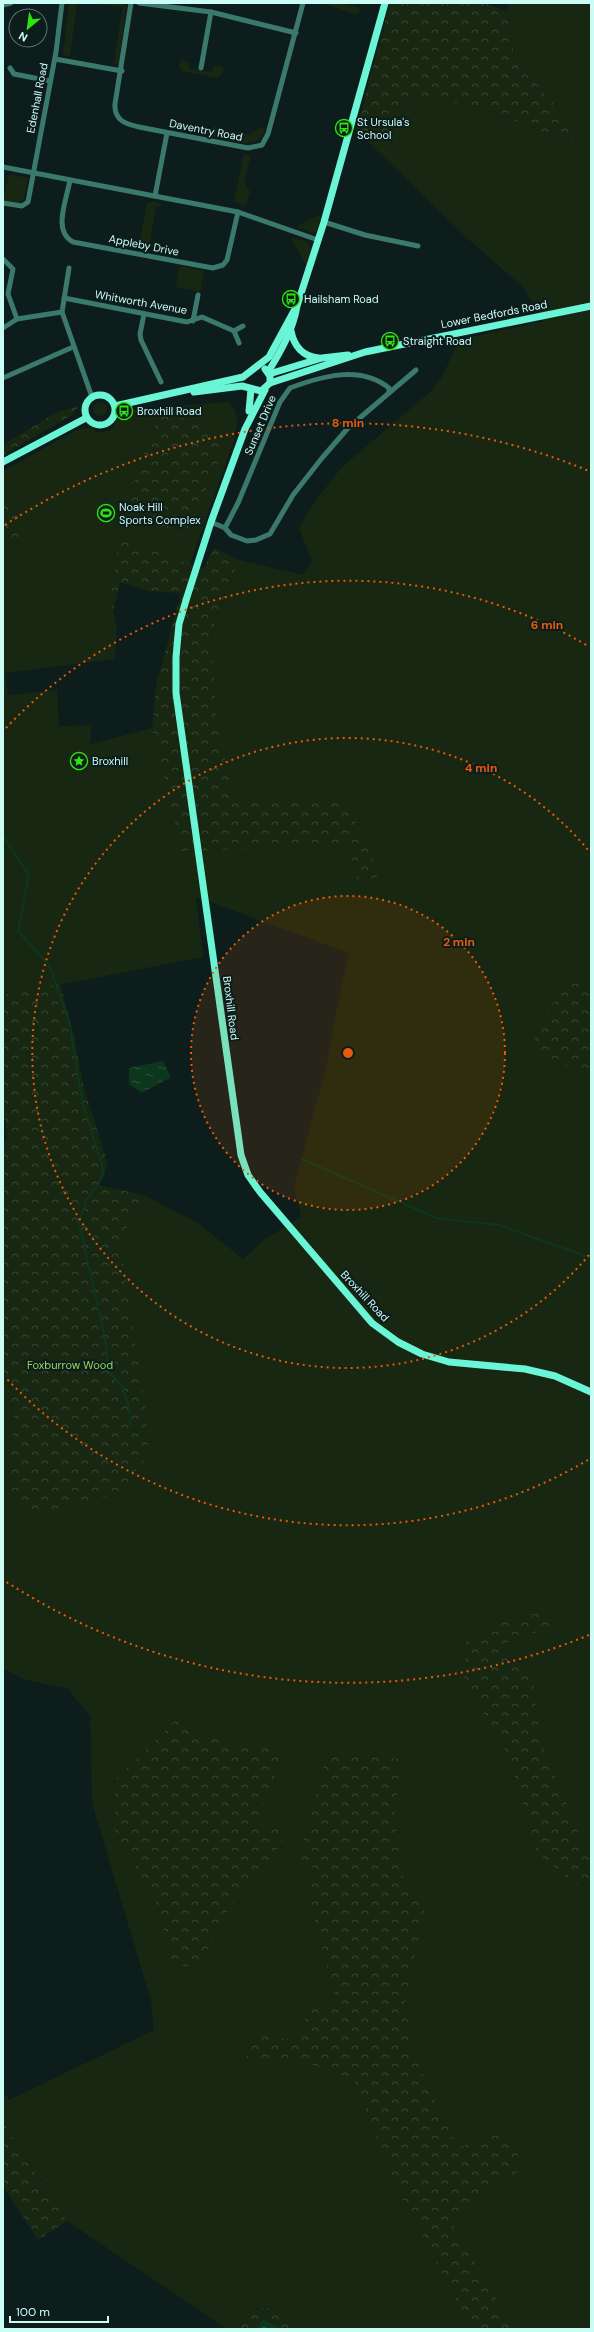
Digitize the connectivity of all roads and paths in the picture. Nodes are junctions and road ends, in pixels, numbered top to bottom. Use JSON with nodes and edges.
{"nodes":[{"id":1,"x":11,"y":3,"type":"edge"},
{"id":2,"x":62,"y":3,"type":"edge"},
{"id":3,"x":131,"y":3,"type":"edge"},
{"id":4,"x":139,"y":3,"type":"edge"},
{"id":5,"x":303,"y":3,"type":"edge"},
{"id":6,"x":386,"y":3,"type":"edge"},
{"id":7,"x":3,"y":5,"type":"edge"},
{"id":8,"x":211,"y":12,"type":"junction"},
{"id":9,"x":296,"y":33,"type":"junction"},
{"id":10,"x":55,"y":59,"type":"junction"},
{"id":11,"x":10,"y":68,"type":"dead end"},
{"id":12,"x":201,"y":68,"type":"dead end"},
{"id":13,"x":122,"y":71,"type":"junction"},
{"id":14,"x":50,"y":81,"type":"junction"},
{"id":15,"x":168,"y":133,"type":"junction"},
{"id":16,"x":3,"y":167,"type":"edge"},
{"id":17,"x":34,"y":173,"type":"junction"},
{"id":18,"x":70,"y":180,"type":"junction"},
{"id":19,"x":155,"y":196,"type":"junction"},
{"id":20,"x":3,"y":203,"type":"edge"},
{"id":21,"x":238,"y":212,"type":"junction"},
{"id":22,"x":324,"y":222,"type":"junction"},
{"id":23,"x":318,"y":240,"type":"junction"},
{"id":24,"x":418,"y":246,"type":"dead end"},
{"id":25,"x":3,"y":259,"type":"edge"},
{"id":26,"x":70,"y":268,"type":"dead end"},
{"id":27,"x":198,"y":295,"type":"dead end"},
{"id":28,"x":64,"y":298,"type":"junction"},
{"id":29,"x":297,"y":306,"type":"junction"},
{"id":30,"x":591,"y":306,"type":"edge"},
{"id":31,"x":62,"y":312,"type":"junction"},
{"id":32,"x":144,"y":314,"type":"junction"},
{"id":33,"x":18,"y":319,"type":"junction"},
{"id":34,"x":193,"y":321,"type":"junction"},
{"id":35,"x":243,"y":326,"type":"dead end"},
{"id":36,"x":3,"y":328,"type":"edge"},
{"id":37,"x":291,"y":330,"type":"junction"},
{"id":38,"x":234,"y":331,"type":"junction"},
{"id":39,"x":239,"y":343,"type":"dead end"},
{"id":40,"x":73,"y":347,"type":"junction"},
{"id":41,"x":355,"y":355,"type":"junction"},
{"id":42,"x":322,"y":358,"type":"junction"},
{"id":43,"x":257,"y":367,"type":"junction"},
{"id":44,"x":416,"y":370,"type":"dead end"},
{"id":45,"x":248,"y":373,"type":"junction"},
{"id":46,"x":268,"y":373,"type":"junction"},
{"id":47,"x":3,"y":378,"type":"edge"},
{"id":48,"x":161,"y":382,"type":"dead end"},
{"id":49,"x":270,"y":384,"type":"junction"},
{"id":50,"x":250,"y":388,"type":"junction"},
{"id":51,"x":265,"y":390,"type":"junction"},
{"id":52,"x":182,"y":391,"type":"junction"},
{"id":53,"x":389,"y":393,"type":"junction"},
{"id":54,"x":92,"y":397,"type":"junction"},
{"id":55,"x":115,"y":406,"type":"junction"},
{"id":56,"x":86,"y":418,"type":"junction"},
{"id":57,"x":245,"y":429,"type":"junction"},
{"id":58,"x":3,"y":462,"type":"edge"},
{"id":59,"x":211,"y":522,"type":"junction"},
{"id":60,"x":225,"y":528,"type":"junction"},
{"id":61,"x":591,"y":1392,"type":"edge"}],
"edges":[{"from":1,"to":7,"type":"street"},
{"from":2,"to":10,"type":"street","name":"Edenhall Road"},
{"from":3,"to":13,"type":"street","name":"Daventry Road"},
{"from":4,"to":8,"type":"street"},
{"from":5,"to":9,"type":"street","name":"Daventry Road"},
{"from":6,"to":22,"type":"street"},
{"from":8,"to":9,"type":"street"},
{"from":8,"to":12,"type":"street"},
{"from":9,"to":15,"type":"street","name":"Daventry Road"},
{"from":10,"to":13,"type":"street"},
{"from":10,"to":14,"type":"street","name":"Edenhall Road"},
{"from":11,"to":14,"type":"street"},
{"from":13,"to":15,"type":"street","name":"Daventry Road"},
{"from":14,"to":17,"type":"street","name":"Edenhall Road"},
{"from":15,"to":19,"type":"street"},
{"from":16,"to":17,"type":"street"},
{"from":17,"to":18,"type":"street"},
{"from":17,"to":20,"type":"street","name":"Edenhall Road"},
{"from":18,"to":19,"type":"street"},
{"from":18,"to":21,"type":"street","name":"Appleby Drive"},
{"from":19,"to":21,"type":"street"},
{"from":21,"to":23,"type":"street"},
{"from":22,"to":23,"type":"street"},
{"from":22,"to":24,"type":"street"},
{"from":23,"to":29,"type":"street"},
{"from":25,"to":33,"type":"street"},
{"from":26,"to":28,"type":"street"},
{"from":27,"to":34,"type":"street"},
{"from":28,"to":31,"type":"street"},
{"from":28,"to":32,"type":"street","name":"Whitworth Avenue"},
{"from":29,"to":37,"type":"street"},
{"from":29,"to":43,"type":"street"},
{"from":30,"to":41,"type":"street","name":"Lower Bedfords Road"},
{"from":31,"to":33,"type":"street"},
{"from":31,"to":40,"type":"street"},
{"from":32,"to":34,"type":"street","name":"Whitworth Avenue"},
{"from":32,"to":48,"type":"street"},
{"from":33,"to":36,"type":"street"},
{"from":34,"to":38,"type":"street","name":"Whitworth Avenue"},
{"from":35,"to":38,"type":"street"},
{"from":37,"to":42,"type":"street"},
{"from":37,"to":46,"type":"street"},
{"from":38,"to":39,"type":"street"},
{"from":40,"to":47,"type":"street"},
{"from":40,"to":54,"type":"street"},
{"from":41,"to":42,"type":"street","name":"Lower Bedfords Road"},
{"from":41,"to":49,"type":"street","name":"Lower Bedfords Road"},
{"from":42,"to":46,"type":"street","name":"Lower Bedfords Road"},
{"from":43,"to":45,"type":"street"},
{"from":43,"to":46,"type":"street"},
{"from":44,"to":53,"type":"street"},
{"from":45,"to":50,"type":"street"},
{"from":45,"to":52,"type":"street"},
{"from":46,"to":49,"type":"street"},
{"from":49,"to":51,"type":"street"},
{"from":50,"to":51,"type":"street"},
{"from":50,"to":52,"type":"street"},
{"from":50,"to":57,"type":"street","name":"Broxhill Road"},
{"from":51,"to":57,"type":"street","name":"Broxhill Road"},
{"from":52,"to":55,"type":"street"},
{"from":53,"to":60,"type":"street"},
{"from":53,"to":60,"type":"street","name":"Sunset Drive"},
{"from":54,"to":55,"type":"street"},
{"from":54,"to":56,"type":"street"},
{"from":55,"to":56,"type":"street"},
{"from":56,"to":58,"type":"street"},
{"from":57,"to":59,"type":"street","name":"Broxhill Road"},
{"from":59,"to":60,"type":"street"},
{"from":59,"to":61,"type":"street","name":"Broxhill Road"}]}
